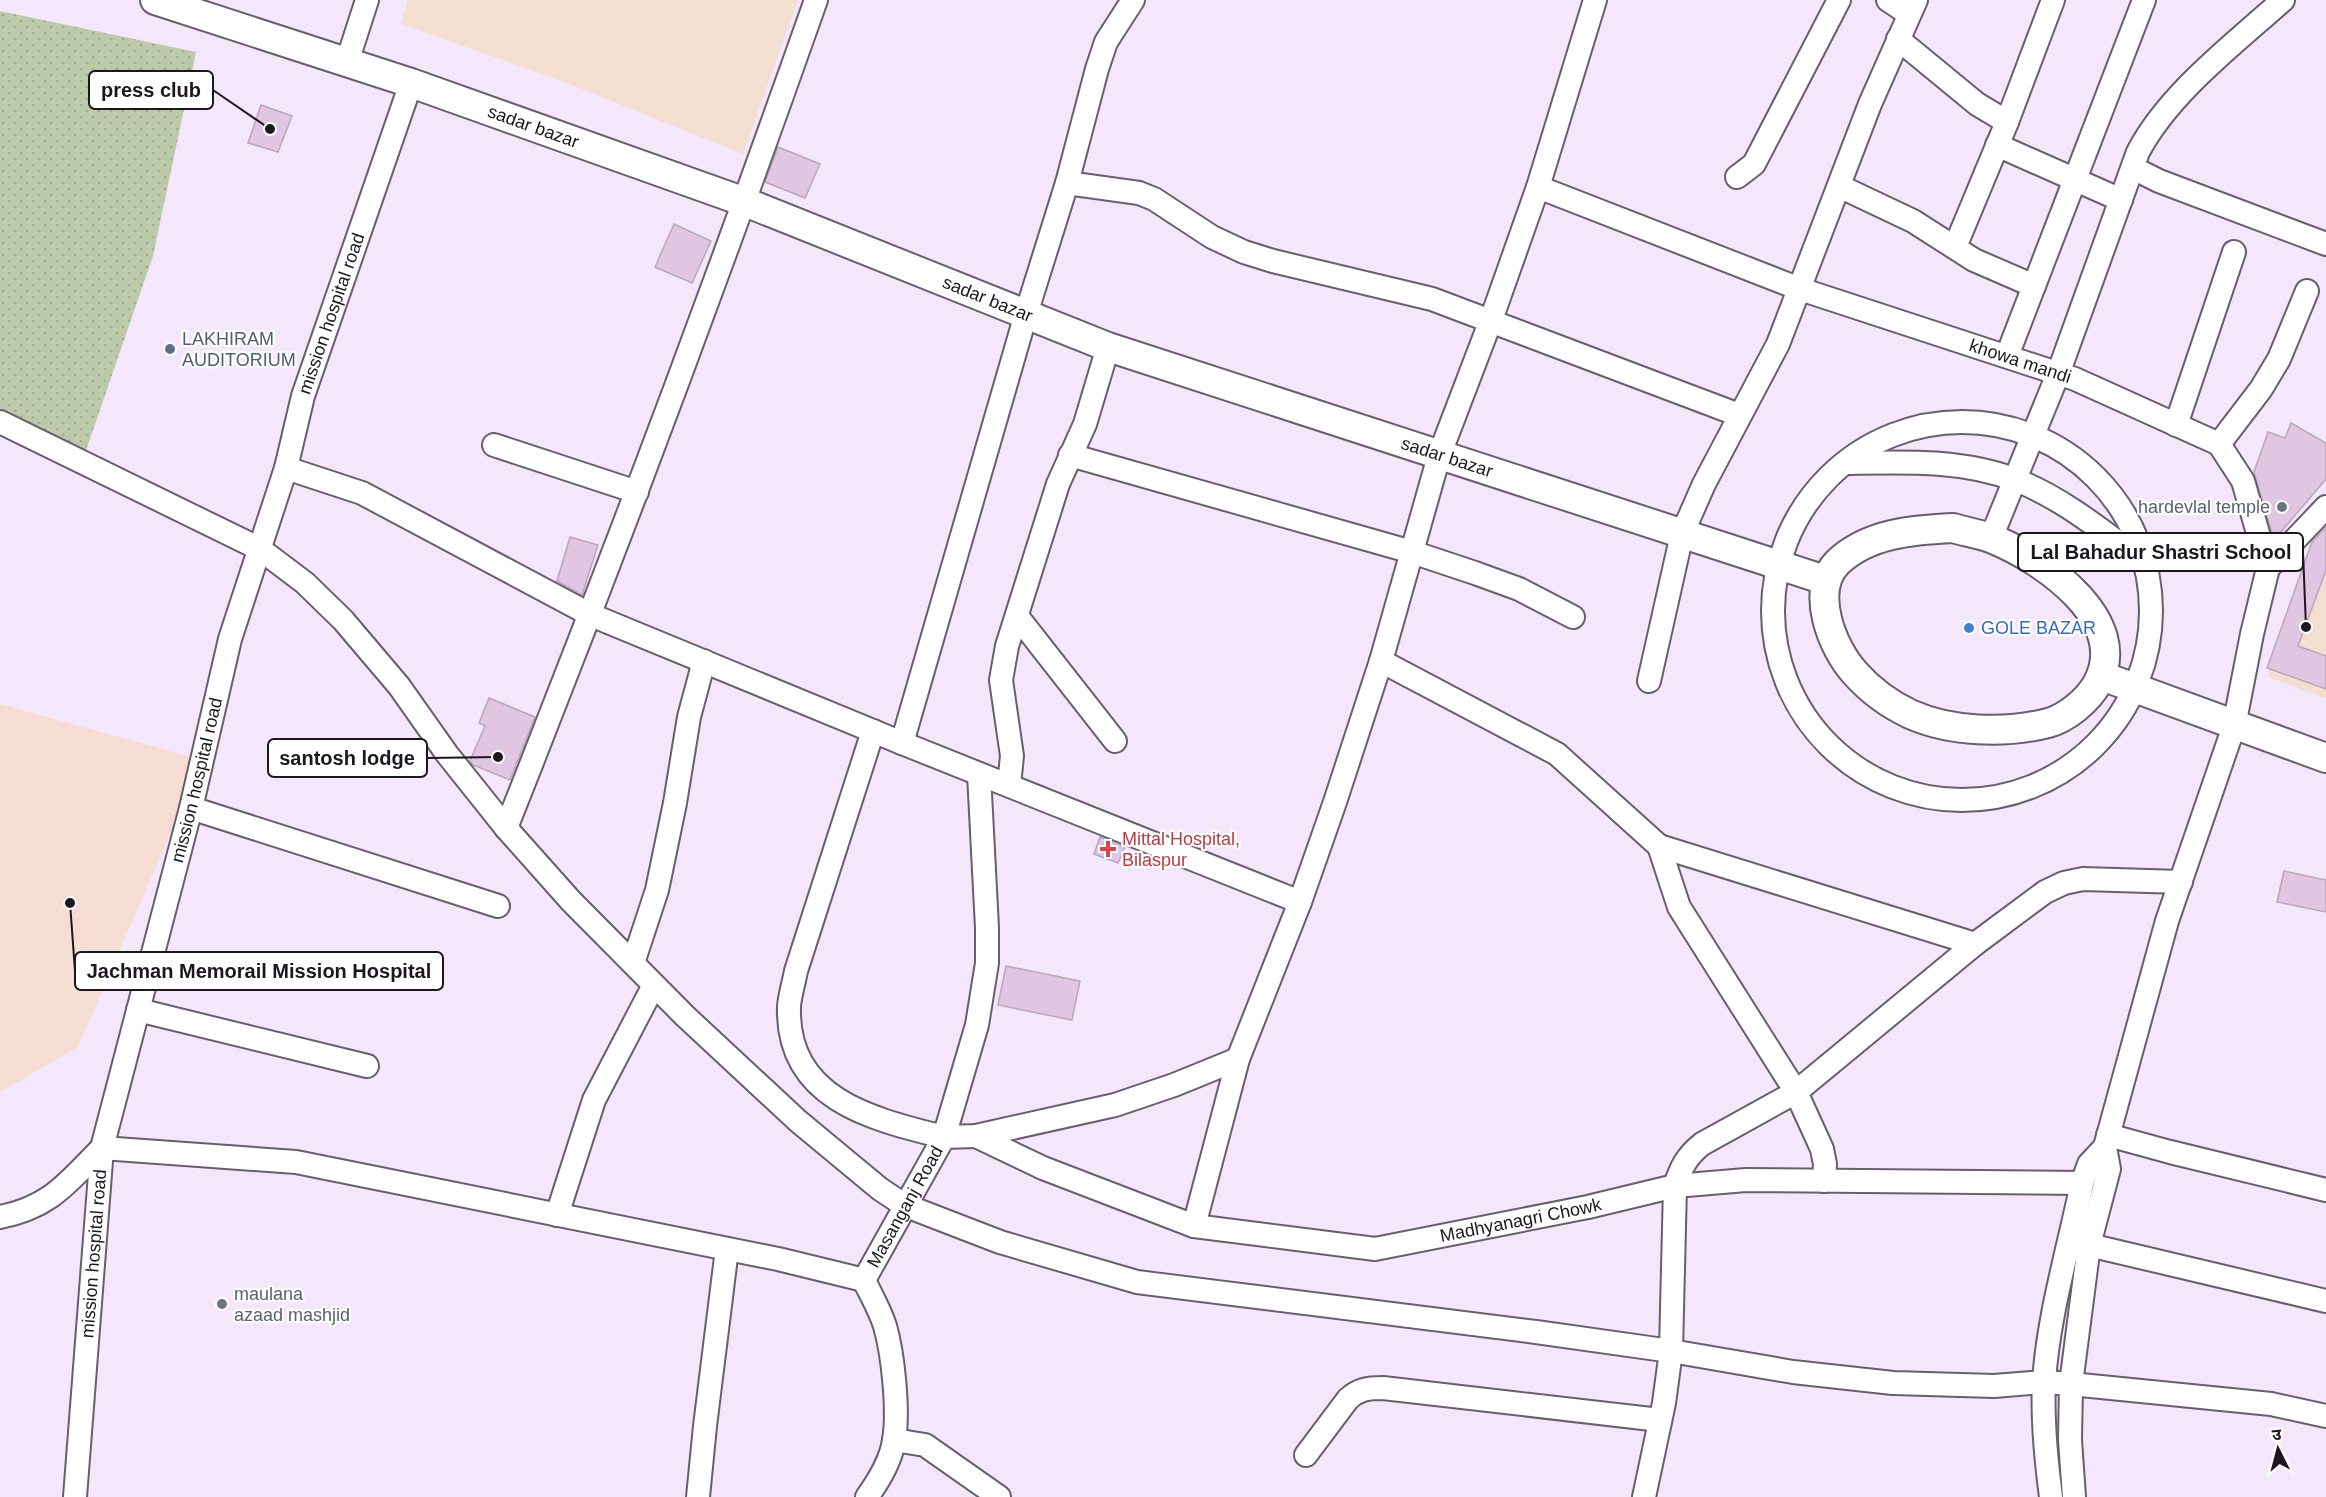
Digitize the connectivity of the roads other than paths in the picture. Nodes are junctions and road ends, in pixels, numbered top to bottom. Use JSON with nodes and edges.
{"nodes":[{"id":1,"x":155,"y":0,"type":"edge"},
{"id":2,"x":367,"y":0,"type":"edge"},
{"id":3,"x":816,"y":0,"type":"edge"},
{"id":4,"x":1133,"y":0,"type":"edge"},
{"id":5,"x":1595,"y":0,"type":"edge"},
{"id":6,"x":1839,"y":0,"type":"edge"},
{"id":7,"x":1888,"y":0,"type":"edge"},
{"id":8,"x":2053,"y":0,"type":"edge"},
{"id":9,"x":2144,"y":0,"type":"edge"},
{"id":10,"x":2283,"y":0,"type":"edge"},
{"id":11,"x":1913,"y":7,"type":"edge"},
{"id":12,"x":1898,"y":39,"type":"junction"},
{"id":13,"x":347,"y":62,"type":"junction"},
{"id":14,"x":411,"y":82,"type":"junction"},
{"id":15,"x":2007,"y":122,"type":"junction"},
{"id":16,"x":1997,"y":145,"type":"junction"},
{"id":17,"x":2133,"y":168,"type":"junction"},
{"id":18,"x":1737,"y":177,"type":"dead end"},
{"id":19,"x":2073,"y":180,"type":"junction"},
{"id":20,"x":1067,"y":183,"type":"junction"},
{"id":21,"x":1839,"y":186,"type":"junction"},
{"id":22,"x":1538,"y":187,"type":"junction"},
{"id":23,"x":2121,"y":200,"type":"junction"},
{"id":24,"x":745,"y":202,"type":"junction"},
{"id":25,"x":2326,"y":244,"type":"edge"},
{"id":26,"x":1955,"y":247,"type":"junction"},
{"id":27,"x":2234,"y":252,"type":"dead end"},
{"id":28,"x":2034,"y":286,"type":"junction"},
{"id":29,"x":1800,"y":289,"type":"junction"},
{"id":30,"x":2307,"y":291,"type":"dead end"},
{"id":31,"x":1026,"y":314,"type":"junction"},
{"id":32,"x":1491,"y":320,"type":"junction"},
{"id":33,"x":1108,"y":347,"type":"junction"},
{"id":34,"x":2007,"y":356,"type":"junction"},
{"id":35,"x":2058,"y":374,"type":"junction"},
{"id":36,"x":1739,"y":415,"type":"junction"},
{"id":37,"x":0,"y":422,"type":"edge"},
{"id":38,"x":2176,"y":425,"type":"junction"},
{"id":39,"x":2035,"y":431,"type":"junction"},
{"id":40,"x":2219,"y":444,"type":"junction"},
{"id":41,"x":494,"y":445,"type":"dead end"},
{"id":42,"x":1070,"y":455,"type":"junction"},
{"id":43,"x":1439,"y":456,"type":"junction"},
{"id":44,"x":1846,"y":463,"type":"junction"},
{"id":45,"x":286,"y":468,"type":"junction"},
{"id":46,"x":2015,"y":480,"type":"junction"},
{"id":47,"x":637,"y":492,"type":"junction"},
{"id":48,"x":2326,"y":507,"type":"edge"},
{"id":49,"x":1682,"y":534,"type":"junction"},
{"id":50,"x":1991,"y":538,"type":"junction"},
{"id":51,"x":260,"y":549,"type":"junction"},
{"id":52,"x":1412,"y":552,"type":"junction"},
{"id":53,"x":2141,"y":560,"type":"junction"},
{"id":54,"x":1780,"y":565,"type":"junction"},
{"id":55,"x":2268,"y":568,"type":"junction"},
{"id":56,"x":1825,"y":580,"type":"junction"},
{"id":57,"x":591,"y":615,"type":"junction"},
{"id":58,"x":1017,"y":616,"type":"junction"},
{"id":59,"x":1573,"y":617,"type":"dead end"},
{"id":60,"x":704,"y":661,"type":"junction"},
{"id":61,"x":1382,"y":661,"type":"junction"},
{"id":62,"x":2102,"y":676,"type":"junction"},
{"id":63,"x":1649,"y":681,"type":"dead end"},
{"id":64,"x":2140,"y":690,"type":"junction"},
{"id":65,"x":2234,"y":726,"type":"junction"},
{"id":66,"x":873,"y":731,"type":"junction"},
{"id":67,"x":1115,"y":741,"type":"dead end"},
{"id":68,"x":902,"y":744,"type":"junction"},
{"id":69,"x":2326,"y":758,"type":"edge"},
{"id":70,"x":979,"y":774,"type":"junction"},
{"id":71,"x":1009,"y":785,"type":"junction"},
{"id":72,"x":191,"y":808,"type":"junction"},
{"id":73,"x":506,"y":828,"type":"junction"},
{"id":74,"x":1659,"y":846,"type":"junction"},
{"id":75,"x":2181,"y":882,"type":"junction"},
{"id":76,"x":1300,"y":902,"type":"junction"},
{"id":77,"x":498,"y":906,"type":"dead end"},
{"id":78,"x":1975,"y":944,"type":"junction"},
{"id":79,"x":633,"y":963,"type":"junction"},
{"id":80,"x":654,"y":984,"type":"junction"},
{"id":81,"x":138,"y":1010,"type":"junction"},
{"id":82,"x":1238,"y":1059,"type":"junction"},
{"id":83,"x":367,"y":1066,"type":"dead end"},
{"id":84,"x":1796,"y":1092,"type":"junction"},
{"id":85,"x":976,"y":1136,"type":"junction"},
{"id":86,"x":944,"y":1137,"type":"junction"},
{"id":87,"x":2106,"y":1141,"type":"junction"},
{"id":88,"x":102,"y":1148,"type":"junction"},
{"id":89,"x":1824,"y":1181,"type":"junction"},
{"id":90,"x":2082,"y":1183,"type":"junction"},
{"id":91,"x":1675,"y":1186,"type":"junction"},
{"id":92,"x":2326,"y":1190,"type":"edge"},
{"id":93,"x":904,"y":1204,"type":"junction"},
{"id":94,"x":557,"y":1215,"type":"junction"},
{"id":95,"x":0,"y":1217,"type":"edge"},
{"id":96,"x":1194,"y":1226,"type":"junction"},
{"id":97,"x":2089,"y":1245,"type":"junction"},
{"id":98,"x":727,"y":1249,"type":"junction"},
{"id":99,"x":864,"y":1280,"type":"junction"},
{"id":100,"x":2326,"y":1302,"type":"edge"},
{"id":101,"x":1671,"y":1351,"type":"junction"},
{"id":102,"x":2044,"y":1382,"type":"junction"},
{"id":103,"x":2072,"y":1384,"type":"junction"},
{"id":104,"x":2326,"y":1416,"type":"edge"},
{"id":105,"x":1660,"y":1420,"type":"junction"},
{"id":106,"x":894,"y":1440,"type":"junction"},
{"id":107,"x":1306,"y":1455,"type":"dead end"},
{"id":108,"x":75,"y":1497,"type":"edge"},
{"id":109,"x":698,"y":1497,"type":"edge"},
{"id":110,"x":867,"y":1497,"type":"edge"},
{"id":111,"x":999,"y":1497,"type":"edge"},
{"id":112,"x":1644,"y":1497,"type":"edge"},
{"id":113,"x":2051,"y":1497,"type":"edge"},
{"id":114,"x":2074,"y":1497,"type":"edge"}],
"edges":[{"from":1,"to":13,"type":"main road","name":"sadar bazar"},
{"from":2,"to":13,"type":"street"},
{"from":3,"to":24,"type":"street"},
{"from":4,"to":20,"type":"street"},
{"from":5,"to":22,"type":"street"},
{"from":6,"to":18,"type":"street"},
{"from":7,"to":11,"type":"street"},
{"from":8,"to":15,"type":"street"},
{"from":9,"to":19,"type":"street"},
{"from":10,"to":17,"type":"street"},
{"from":11,"to":12,"type":"street"},
{"from":12,"to":15,"type":"street"},
{"from":12,"to":21,"type":"street"},
{"from":13,"to":14,"type":"main road","name":"sadar bazar"},
{"from":14,"to":24,"type":"main road","name":"sadar bazar"},
{"from":14,"to":45,"type":"street","name":"mission hospital road"},
{"from":15,"to":16,"type":"street"},
{"from":16,"to":19,"type":"street"},
{"from":16,"to":26,"type":"street"},
{"from":17,"to":23,"type":"street"},
{"from":17,"to":25,"type":"street"},
{"from":19,"to":23,"type":"street"},
{"from":19,"to":28,"type":"street"},
{"from":20,"to":31,"type":"street"},
{"from":20,"to":32,"type":"street"},
{"from":21,"to":26,"type":"street"},
{"from":21,"to":29,"type":"street"},
{"from":22,"to":29,"type":"street","name":"khowa mandi"},
{"from":22,"to":32,"type":"street"},
{"from":23,"to":35,"type":"street"},
{"from":24,"to":31,"type":"main road","name":"sadar bazar"},
{"from":24,"to":47,"type":"street"},
{"from":26,"to":28,"type":"street"},
{"from":27,"to":38,"type":"street"},
{"from":28,"to":34,"type":"street"},
{"from":29,"to":34,"type":"street","name":"khowa mandi"},
{"from":29,"to":36,"type":"street"},
{"from":30,"to":40,"type":"street"},
{"from":31,"to":33,"type":"main road","name":"sadar bazar"},
{"from":31,"to":68,"type":"street"},
{"from":32,"to":36,"type":"street"},
{"from":32,"to":43,"type":"street"},
{"from":33,"to":42,"type":"street"},
{"from":33,"to":43,"type":"main road","name":"sadar bazar"},
{"from":34,"to":35,"type":"street","name":"khowa mandi"},
{"from":35,"to":38,"type":"street","name":"khowa mandi"},
{"from":35,"to":39,"type":"street"},
{"from":36,"to":49,"type":"street"},
{"from":37,"to":51,"type":"street"},
{"from":38,"to":40,"type":"street","name":"khowa mandi"},
{"from":39,"to":44,"type":"street"},
{"from":39,"to":46,"type":"street"},
{"from":39,"to":53,"type":"street"},
{"from":40,"to":55,"type":"street"},
{"from":41,"to":47,"type":"street"},
{"from":42,"to":52,"type":"street"},
{"from":42,"to":58,"type":"street"},
{"from":43,"to":49,"type":"main road","name":"sadar bazar"},
{"from":43,"to":52,"type":"street"},
{"from":44,"to":46,"type":"street"},
{"from":44,"to":54,"type":"street"},
{"from":45,"to":51,"type":"street","name":"mission hospital road"},
{"from":45,"to":57,"type":"street"},
{"from":46,"to":50,"type":"street"},
{"from":46,"to":53,"type":"street"},
{"from":47,"to":57,"type":"street"},
{"from":48,"to":55,"type":"street"},
{"from":49,"to":54,"type":"main road","name":"sadar bazar"},
{"from":49,"to":63,"type":"street"},
{"from":50,"to":56,"type":"main road"},
{"from":50,"to":62,"type":"main road"},
{"from":51,"to":72,"type":"street","name":"mission hospital road"},
{"from":51,"to":73,"type":"street"},
{"from":52,"to":59,"type":"street"},
{"from":52,"to":61,"type":"street"},
{"from":53,"to":64,"type":"street"},
{"from":54,"to":56,"type":"main road","name":"sadar bazar"},
{"from":54,"to":64,"type":"street"},
{"from":55,"to":65,"type":"street"},
{"from":56,"to":62,"type":"main road"},
{"from":57,"to":60,"type":"street"},
{"from":57,"to":73,"type":"street"},
{"from":58,"to":67,"type":"street"},
{"from":58,"to":71,"type":"street"},
{"from":60,"to":66,"type":"street"},
{"from":60,"to":79,"type":"street"},
{"from":61,"to":74,"type":"street"},
{"from":61,"to":76,"type":"street"},
{"from":62,"to":64,"type":"main road"},
{"from":64,"to":65,"type":"main road"},
{"from":65,"to":69,"type":"main road"},
{"from":65,"to":75,"type":"street"},
{"from":66,"to":68,"type":"street"},
{"from":66,"to":86,"type":"street"},
{"from":68,"to":70,"type":"street"},
{"from":70,"to":71,"type":"street"},
{"from":70,"to":86,"type":"street"},
{"from":71,"to":76,"type":"street"},
{"from":72,"to":77,"type":"street"},
{"from":72,"to":81,"type":"street","name":"mission hospital road"},
{"from":73,"to":79,"type":"street"},
{"from":74,"to":78,"type":"street"},
{"from":74,"to":84,"type":"street"},
{"from":75,"to":78,"type":"street"},
{"from":75,"to":87,"type":"street"},
{"from":76,"to":82,"type":"street"},
{"from":78,"to":84,"type":"street"},
{"from":79,"to":80,"type":"street"},
{"from":80,"to":93,"type":"street"},
{"from":80,"to":94,"type":"street"},
{"from":81,"to":83,"type":"street"},
{"from":81,"to":88,"type":"street","name":"mission hospital road"},
{"from":82,"to":85,"type":"street","name":"Masanganj Road"},
{"from":82,"to":96,"type":"street"},
{"from":84,"to":89,"type":"street"},
{"from":84,"to":91,"type":"street"},
{"from":85,"to":86,"type":"street","name":"Masanganj Road"},
{"from":85,"to":96,"type":"street","name":"Madhyanagri Chowk"},
{"from":86,"to":93,"type":"street","name":"Masanganj Road"},
{"from":87,"to":90,"type":"street"},
{"from":87,"to":92,"type":"street"},
{"from":87,"to":97,"type":"street"},
{"from":88,"to":94,"type":"street"},
{"from":88,"to":95,"type":"street"},
{"from":88,"to":108,"type":"street","name":"mission hospital road"},
{"from":89,"to":90,"type":"street","name":"Madhyanagri Chowk"},
{"from":89,"to":91,"type":"street","name":"Madhyanagri Chowk"},
{"from":90,"to":102,"type":"street"},
{"from":91,"to":96,"type":"street","name":"Madhyanagri Chowk"},
{"from":91,"to":101,"type":"street"},
{"from":93,"to":99,"type":"street","name":"Masanganj Road"},
{"from":93,"to":101,"type":"street"},
{"from":94,"to":98,"type":"street"},
{"from":97,"to":100,"type":"street"},
{"from":97,"to":103,"type":"street"},
{"from":98,"to":99,"type":"street"},
{"from":98,"to":109,"type":"street"},
{"from":99,"to":106,"type":"street","name":"Masanganj Road"},
{"from":101,"to":102,"type":"street"},
{"from":101,"to":105,"type":"street"},
{"from":102,"to":103,"type":"street"},
{"from":102,"to":113,"type":"street"},
{"from":103,"to":104,"type":"street"},
{"from":103,"to":114,"type":"street"},
{"from":105,"to":107,"type":"street"},
{"from":105,"to":112,"type":"street"},
{"from":106,"to":110,"type":"street","name":"Masanganj Road"},
{"from":106,"to":111,"type":"street"}]}
